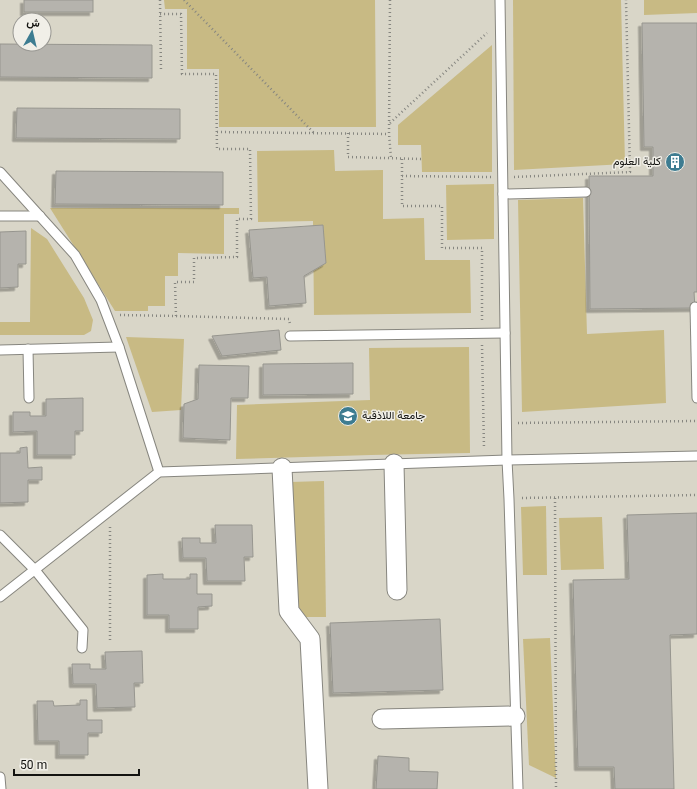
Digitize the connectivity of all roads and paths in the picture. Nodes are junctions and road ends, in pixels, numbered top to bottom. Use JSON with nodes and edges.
{"nodes":[{"id":1,"x":160,"y":0,"type":"edge"},
{"id":2,"x":184,"y":0,"type":"edge"},
{"id":3,"x":390,"y":0,"type":"edge"},
{"id":4,"x":500,"y":0,"type":"edge"},
{"id":5,"x":626,"y":0,"type":"edge"},
{"id":6,"x":160,"y":14,"type":"junction"},
{"id":7,"x":500,"y":21,"type":"junction"},
{"id":8,"x":161,"y":72,"type":"dead end"},
{"id":9,"x":389,"y":124,"type":"junction"},
{"id":10,"x":217,"y":132,"type":"junction"},
{"id":11,"x":314,"y":133,"type":"junction"},
{"id":12,"x":348,"y":133,"type":"junction"},
{"id":13,"x":389,"y":134,"type":"junction"},
{"id":14,"x":391,"y":158,"type":"junction"},
{"id":15,"x":402,"y":159,"type":"junction"},
{"id":16,"x":421,"y":159,"type":"dead end"},
{"id":17,"x":0,"y":172,"type":"edge"},
{"id":18,"x":402,"y":176,"type":"junction"},
{"id":19,"x":502,"y":178,"type":"junction"},
{"id":20,"x":586,"y":192,"type":"dead end"},
{"id":21,"x":503,"y":194,"type":"junction"},
{"id":22,"x":0,"y":216,"type":"edge"},
{"id":23,"x":40,"y":216,"type":"junction"},
{"id":24,"x":695,"y":307,"type":"dead end"},
{"id":25,"x":107,"y":315,"type":"junction"},
{"id":26,"x":176,"y":316,"type":"junction"},
{"id":27,"x":482,"y":333,"type":"junction"},
{"id":28,"x":505,"y":333,"type":"junction"},
{"id":29,"x":290,"y":336,"type":"joint"},
{"id":30,"x":119,"y":347,"type":"junction"},
{"id":31,"x":28,"y":349,"type":"junction"},
{"id":32,"x":0,"y":350,"type":"edge"},
{"id":33,"x":29,"y":398,"type":"dead end"},
{"id":34,"x":697,"y":398,"type":"edge"},
{"id":35,"x":697,"y":421,"type":"edge"},
{"id":36,"x":506,"y":424,"type":"junction"},
{"id":37,"x":697,"y":456,"type":"edge"},
{"id":38,"x":506,"y":460,"type":"junction"},
{"id":39,"x":484,"y":461,"type":"junction"},
{"id":40,"x":394,"y":464,"type":"junction"},
{"id":41,"x":282,"y":468,"type":"junction"},
{"id":42,"x":159,"y":472,"type":"junction"},
{"id":43,"x":697,"y":495,"type":"edge"},
{"id":44,"x":555,"y":498,"type":"junction"},
{"id":45,"x":509,"y":499,"type":"junction"},
{"id":46,"x":110,"y":511,"type":"junction"},
{"id":47,"x":0,"y":535,"type":"edge"},
{"id":48,"x":35,"y":570,"type":"junction"},
{"id":49,"x":397,"y":590,"type":"dead end"},
{"id":50,"x":0,"y":597,"type":"edge"},
{"id":51,"x":110,"y":640,"type":"dead end"},
{"id":52,"x":82,"y":648,"type":"dead end"},
{"id":53,"x":515,"y":716,"type":"junction"},
{"id":54,"x":382,"y":719,"type":"dead end"},
{"id":55,"x":0,"y":777,"type":"edge"},
{"id":56,"x":1,"y":789,"type":"edge"},
{"id":57,"x":318,"y":789,"type":"edge"},
{"id":58,"x":518,"y":789,"type":"edge"},
{"id":59,"x":556,"y":789,"type":"edge"}],
"edges":[{"from":1,"to":6,"type":"path"},
{"from":2,"to":11,"type":"path"},
{"from":3,"to":9,"type":"path"},
{"from":4,"to":7,"type":"lane"},
{"from":5,"to":19,"type":"path"},
{"from":6,"to":8,"type":"path"},
{"from":6,"to":10,"type":"path"},
{"from":7,"to":9,"type":"path"},
{"from":7,"to":19,"type":"lane"},
{"from":9,"to":13,"type":"path"},
{"from":10,"to":11,"type":"path"},
{"from":10,"to":26,"type":"path"},
{"from":11,"to":12,"type":"path"},
{"from":12,"to":13,"type":"path"},
{"from":12,"to":14,"type":"path"},
{"from":13,"to":14,"type":"path"},
{"from":14,"to":15,"type":"path"},
{"from":15,"to":16,"type":"path"},
{"from":15,"to":18,"type":"path"},
{"from":17,"to":23,"type":"lane"},
{"from":18,"to":19,"type":"path"},
{"from":18,"to":27,"type":"path"},
{"from":19,"to":21,"type":"lane"},
{"from":20,"to":21,"type":"lane"},
{"from":21,"to":28,"type":"lane"},
{"from":22,"to":23,"type":"lane"},
{"from":23,"to":25,"type":"lane"},
{"from":24,"to":34,"type":"lane"},
{"from":25,"to":26,"type":"path"},
{"from":25,"to":30,"type":"lane"},
{"from":26,"to":29,"type":"path"},
{"from":27,"to":28,"type":"lane"},
{"from":27,"to":29,"type":"lane"},
{"from":27,"to":39,"type":"path"},
{"from":28,"to":36,"type":"lane"},
{"from":30,"to":31,"type":"lane"},
{"from":30,"to":42,"type":"lane"},
{"from":31,"to":32,"type":"lane"},
{"from":31,"to":33,"type":"lane"},
{"from":35,"to":36,"type":"path"},
{"from":36,"to":38,"type":"lane"},
{"from":37,"to":38,"type":"lane"},
{"from":38,"to":39,"type":"lane"},
{"from":38,"to":45,"type":"lane"},
{"from":39,"to":40,"type":"lane"},
{"from":40,"to":41,"type":"lane"},
{"from":40,"to":49,"type":"street"},
{"from":41,"to":42,"type":"lane"},
{"from":41,"to":57,"type":"street"},
{"from":42,"to":46,"type":"lane"},
{"from":43,"to":44,"type":"path"},
{"from":44,"to":45,"type":"path"},
{"from":44,"to":59,"type":"path"},
{"from":45,"to":53,"type":"lane"},
{"from":46,"to":48,"type":"lane"},
{"from":46,"to":51,"type":"path"},
{"from":47,"to":48,"type":"lane"},
{"from":48,"to":50,"type":"lane"},
{"from":48,"to":52,"type":"lane"},
{"from":53,"to":54,"type":"street"},
{"from":53,"to":58,"type":"lane"},
{"from":55,"to":56,"type":"lane"}]}
